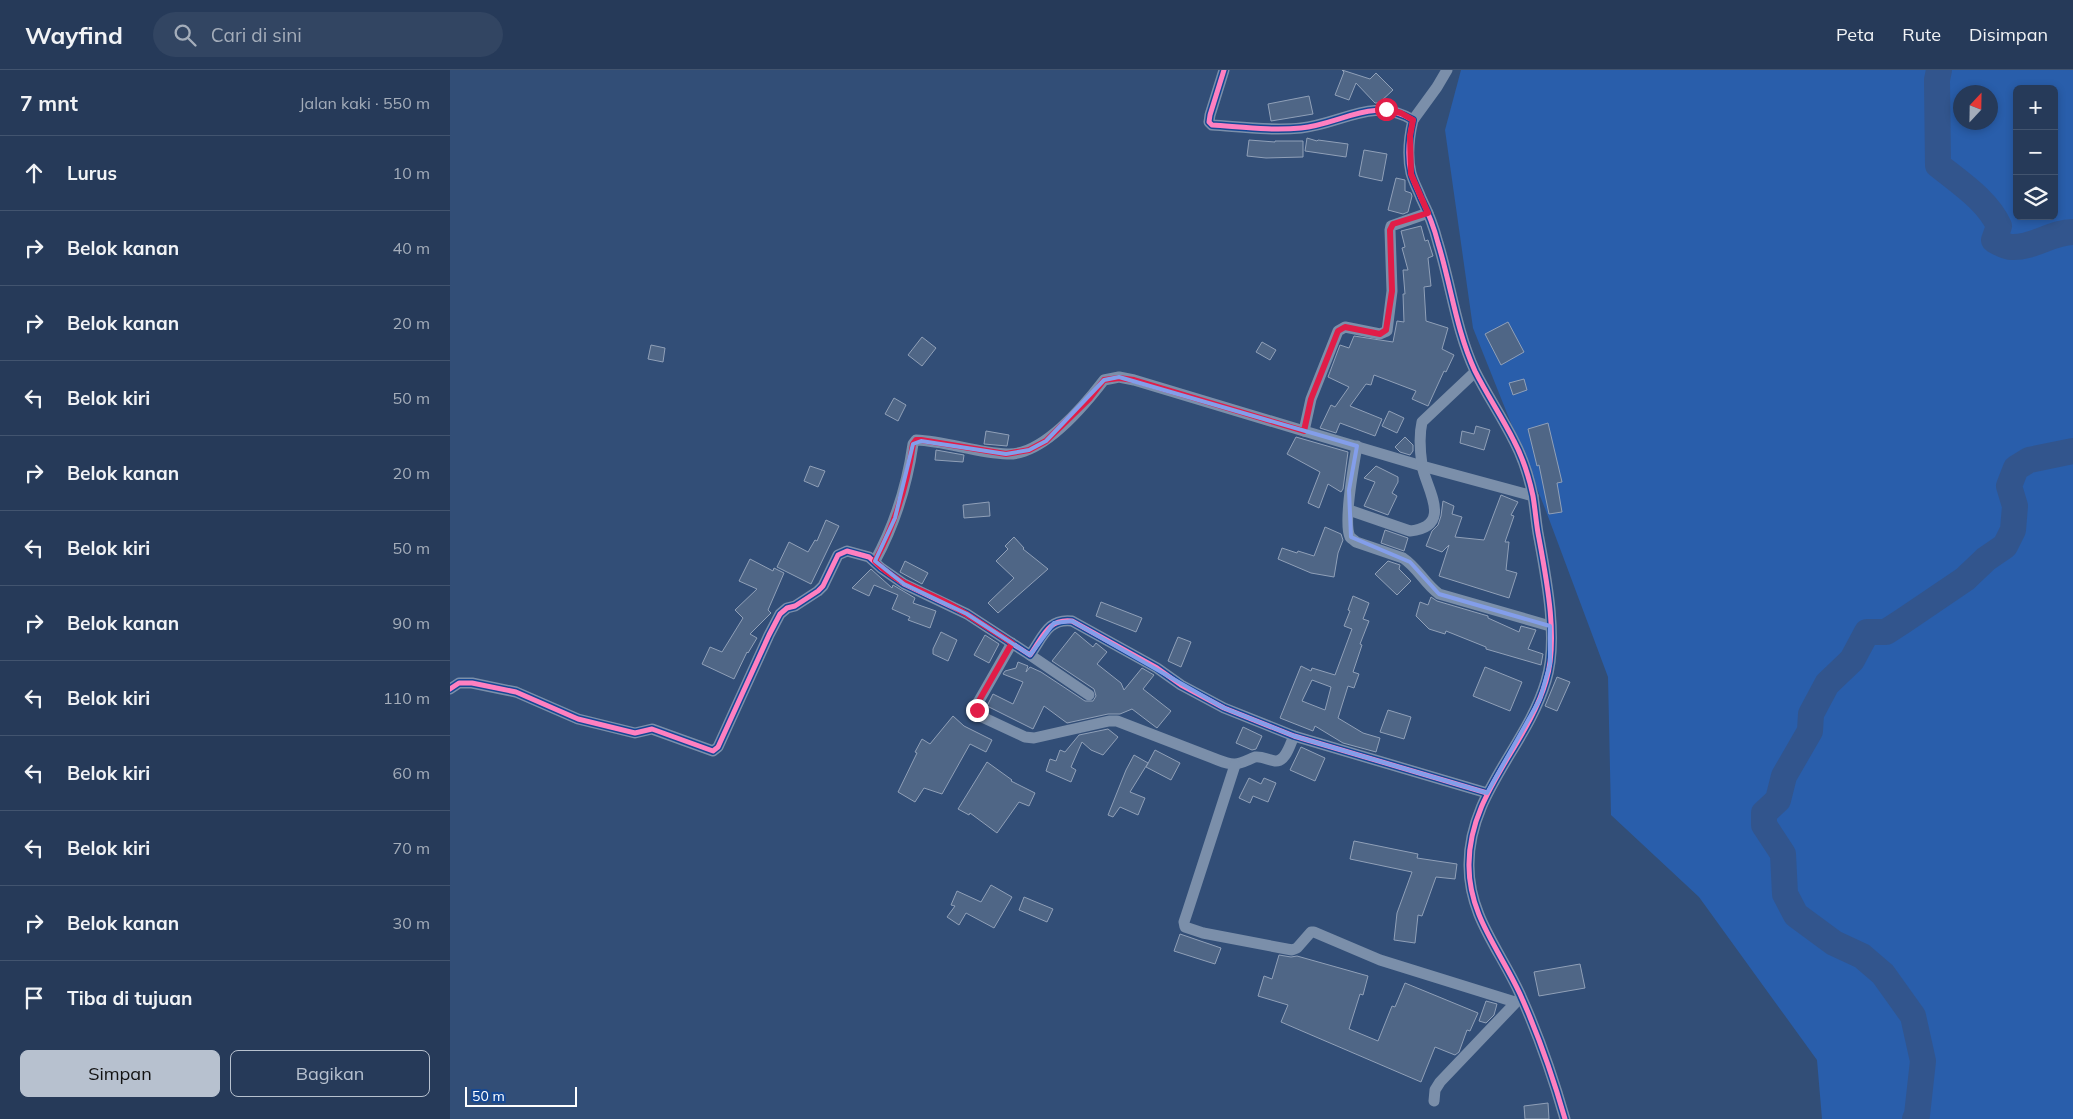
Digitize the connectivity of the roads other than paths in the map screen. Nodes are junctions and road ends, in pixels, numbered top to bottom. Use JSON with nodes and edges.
{"nodes":[{"id":1,"x":1224,"y":70,"type":"edge"},
{"id":2,"x":1447,"y":70,"type":"edge"},
{"id":3,"x":1413,"y":120,"type":"junction"},
{"id":4,"x":1428,"y":213,"type":"junction"},
{"id":5,"x":1476,"y":372,"type":"junction"},
{"id":6,"x":1304,"y":431,"type":"junction"},
{"id":7,"x":1357,"y":446,"type":"junction"},
{"id":8,"x":1422,"y":466,"type":"junction"},
{"id":9,"x":1533,"y":496,"type":"junction"},
{"id":10,"x":1349,"y":510,"type":"junction"},
{"id":11,"x":875,"y":561,"type":"junction"},
{"id":12,"x":1550,"y":626,"type":"junction"},
{"id":13,"x":1012,"y":643,"type":"junction"},
{"id":14,"x":1030,"y":654,"type":"junction"},
{"id":15,"x":450,"y":689,"type":"edge"},
{"id":16,"x":1089,"y":695,"type":"dead end"},
{"id":17,"x":1294,"y":736,"type":"junction"},
{"id":18,"x":1235,"y":765,"type":"junction"},
{"id":19,"x":1487,"y":793,"type":"junction"},
{"id":20,"x":1518,"y":999,"type":"junction"},
{"id":21,"x":1434,"y":1100,"type":"dead end"},
{"id":22,"x":1565,"y":1119,"type":"edge"}],
"edges":[{"from":1,"to":3,"type":"street"},
{"from":2,"to":3,"type":"street"},
{"from":3,"to":4,"type":"street"},
{"from":4,"to":5,"type":"street"},
{"from":4,"to":6,"type":"street"},
{"from":5,"to":8,"type":"street"},
{"from":5,"to":9,"type":"street"},
{"from":6,"to":7,"type":"street"},
{"from":6,"to":11,"type":"street"},
{"from":7,"to":8,"type":"street"},
{"from":7,"to":10,"type":"street"},
{"from":8,"to":9,"type":"street"},
{"from":8,"to":10,"type":"street"},
{"from":9,"to":12,"type":"street"},
{"from":10,"to":12,"type":"street"},
{"from":11,"to":13,"type":"street"},
{"from":11,"to":15,"type":"street"},
{"from":12,"to":19,"type":"street"},
{"from":13,"to":14,"type":"street"},
{"from":13,"to":18,"type":"street"},
{"from":14,"to":16,"type":"street"},
{"from":14,"to":17,"type":"street"},
{"from":17,"to":18,"type":"street"},
{"from":17,"to":19,"type":"street"},
{"from":18,"to":20,"type":"street"},
{"from":19,"to":20,"type":"street"},
{"from":20,"to":21,"type":"street"},
{"from":20,"to":22,"type":"street"}]}
